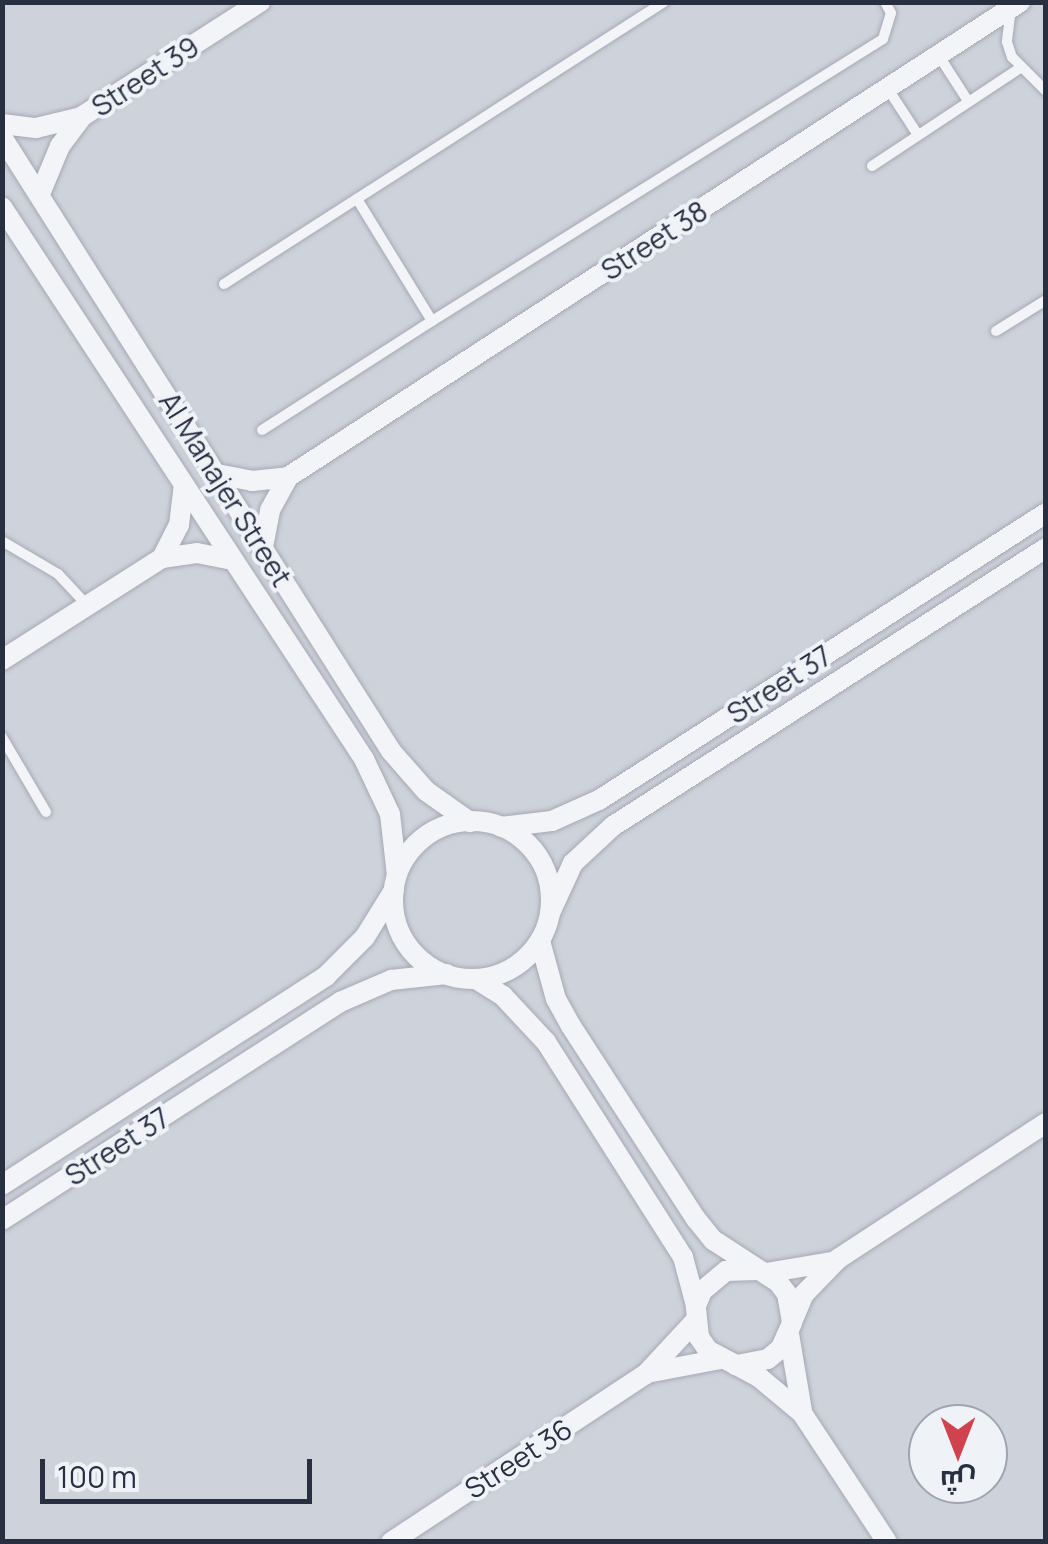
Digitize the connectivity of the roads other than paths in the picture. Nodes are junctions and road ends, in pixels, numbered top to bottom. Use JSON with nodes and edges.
{"nodes":[{"id":1,"x":260,"y":2,"type":"edge"},
{"id":2,"x":664,"y":2,"type":"edge"},
{"id":3,"x":885,"y":2,"type":"edge"},
{"id":4,"x":1013,"y":4,"type":"edge"},
{"id":5,"x":938,"y":56,"type":"junction"},
{"id":6,"x":1020,"y":68,"type":"junction"},
{"id":7,"x":888,"y":89,"type":"junction"},
{"id":8,"x":1046,"y":92,"type":"edge"},
{"id":9,"x":968,"y":101,"type":"junction"},
{"id":10,"x":81,"y":117,"type":"junction"},
{"id":11,"x":2,"y":124,"type":"edge"},
{"id":12,"x":918,"y":135,"type":"junction"},
{"id":13,"x":2,"y":137,"type":"edge"},
{"id":14,"x":872,"y":166,"type":"dead end"},
{"id":15,"x":40,"y":194,"type":"junction"},
{"id":16,"x":357,"y":199,"type":"junction"},
{"id":17,"x":5,"y":214,"type":"edge"},
{"id":18,"x":224,"y":284,"type":"dead end"},
{"id":19,"x":1046,"y":300,"type":"edge"},
{"id":20,"x":432,"y":322,"type":"junction"},
{"id":21,"x":996,"y":331,"type":"dead end"},
{"id":22,"x":262,"y":430,"type":"dead end"},
{"id":23,"x":216,"y":474,"type":"junction"},
{"id":24,"x":288,"y":477,"type":"junction"},
{"id":25,"x":184,"y":487,"type":"junction"},
{"id":26,"x":1046,"y":514,"type":"edge"},
{"id":27,"x":2,"y":540,"type":"edge"},
{"id":28,"x":263,"y":547,"type":"junction"},
{"id":29,"x":1046,"y":548,"type":"edge"},
{"id":30,"x":162,"y":558,"type":"junction"},
{"id":31,"x":232,"y":560,"type":"junction"},
{"id":32,"x":87,"y":606,"type":"junction"},
{"id":33,"x":2,"y":660,"type":"edge"},
{"id":34,"x":2,"y":737,"type":"edge"},
{"id":35,"x":46,"y":812,"type":"dead end"},
{"id":36,"x":470,"y":822,"type":"junction"},
{"id":37,"x":500,"y":827,"type":"junction"},
{"id":38,"x":396,"y":883,"type":"junction"},
{"id":39,"x":550,"y":913,"type":"junction"},
{"id":40,"x":540,"y":941,"type":"junction"},
{"id":41,"x":446,"y":974,"type":"junction"},
{"id":42,"x":476,"y":978,"type":"junction"},
{"id":43,"x":1046,"y":1123,"type":"edge"},
{"id":44,"x":2,"y":1185,"type":"edge"},
{"id":45,"x":2,"y":1220,"type":"edge"},
{"id":46,"x":838,"y":1260,"type":"junction"},
{"id":47,"x":762,"y":1272,"type":"junction"},
{"id":48,"x":695,"y":1313,"type":"junction"},
{"id":49,"x":790,"y":1329,"type":"junction"},
{"id":50,"x":728,"y":1362,"type":"junction"},
{"id":51,"x":646,"y":1374,"type":"junction"},
{"id":52,"x":802,"y":1414,"type":"junction"},
{"id":53,"x":391,"y":1542,"type":"edge"},
{"id":54,"x":886,"y":1542,"type":"edge"}],
"edges":[{"from":1,"to":10,"type":"street","name":"Street 39"},
{"from":2,"to":16,"type":"lane"},
{"from":3,"to":20,"type":"lane"},
{"from":4,"to":5,"type":"street","name":"Street 38"},
{"from":4,"to":6,"type":"lane"},
{"from":5,"to":7,"type":"street","name":"Street 38"},
{"from":5,"to":9,"type":"lane"},
{"from":6,"to":8,"type":"lane"},
{"from":6,"to":9,"type":"lane"},
{"from":7,"to":12,"type":"lane"},
{"from":7,"to":24,"type":"street","name":"Street 38"},
{"from":9,"to":12,"type":"lane"},
{"from":10,"to":11,"type":"street","name":"Street 39"},
{"from":10,"to":15,"type":"street","name":"Street 39"},
{"from":12,"to":14,"type":"lane"},
{"from":13,"to":15,"type":"street","name":"Al Manajer Street"},
{"from":15,"to":23,"type":"street","name":"Al Manajer Street"},
{"from":16,"to":18,"type":"lane"},
{"from":16,"to":20,"type":"lane"},
{"from":17,"to":25,"type":"street","name":"Al Manajer Street"},
{"from":19,"to":21,"type":"lane"},
{"from":20,"to":22,"type":"lane"},
{"from":23,"to":24,"type":"street"},
{"from":23,"to":28,"type":"street","name":"Al Manajer Street"},
{"from":24,"to":28,"type":"street"},
{"from":25,"to":30,"type":"street"},
{"from":25,"to":31,"type":"street","name":"Al Manajer Street"},
{"from":26,"to":37,"type":"street","name":"Street 37"},
{"from":27,"to":32,"type":"lane"},
{"from":28,"to":36,"type":"street","name":"Al Manajer Street"},
{"from":29,"to":39,"type":"street","name":"Street 37"},
{"from":30,"to":31,"type":"street"},
{"from":30,"to":32,"type":"street"},
{"from":31,"to":38,"type":"street","name":"Al Manajer Street"},
{"from":32,"to":33,"type":"street"},
{"from":34,"to":35,"type":"lane"},
{"from":36,"to":37,"type":"street"},
{"from":36,"to":38,"type":"street"},
{"from":37,"to":39,"type":"street"},
{"from":38,"to":41,"type":"street"},
{"from":38,"to":44,"type":"street","name":"Street 37"},
{"from":39,"to":40,"type":"street"},
{"from":40,"to":42,"type":"street"},
{"from":40,"to":47,"type":"street"},
{"from":41,"to":42,"type":"street"},
{"from":41,"to":45,"type":"street","name":"Street 37"},
{"from":42,"to":48,"type":"street"},
{"from":43,"to":46,"type":"street"},
{"from":46,"to":47,"type":"street"},
{"from":46,"to":49,"type":"street"},
{"from":47,"to":48,"type":"street"},
{"from":47,"to":49,"type":"street"},
{"from":48,"to":50,"type":"street"},
{"from":48,"to":51,"type":"street","name":"Street 36"},
{"from":49,"to":50,"type":"street"},
{"from":49,"to":52,"type":"street"},
{"from":50,"to":51,"type":"street","name":"Street 36"},
{"from":50,"to":52,"type":"street"},
{"from":51,"to":53,"type":"street","name":"Street 36"},
{"from":52,"to":54,"type":"street"}]}
